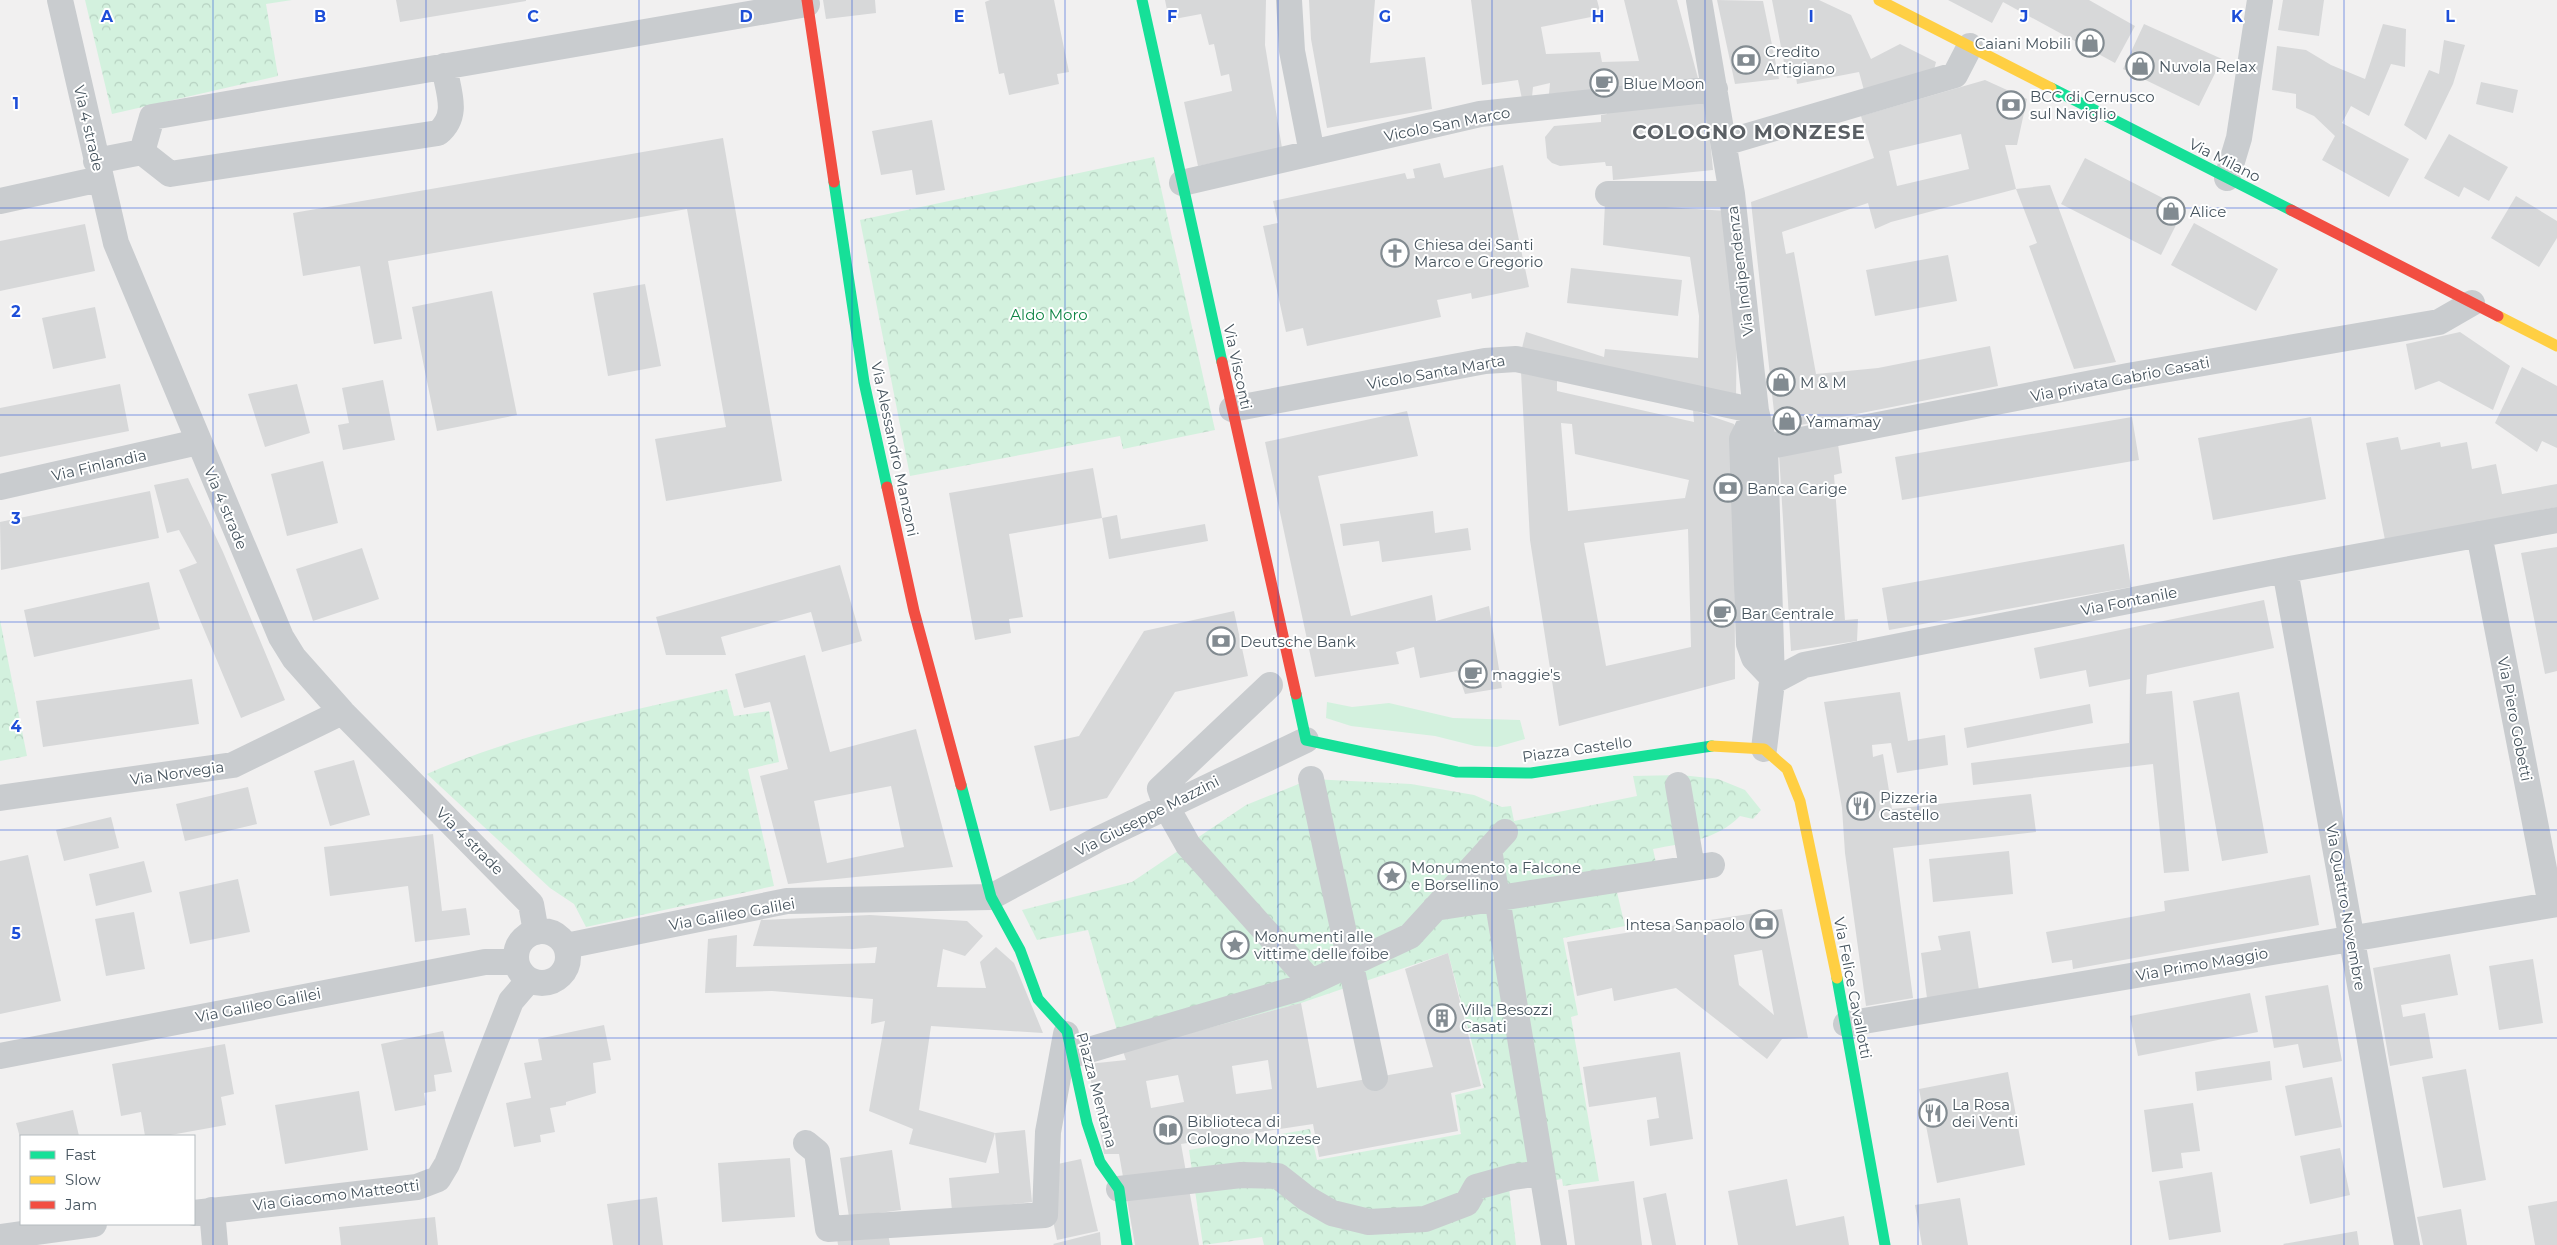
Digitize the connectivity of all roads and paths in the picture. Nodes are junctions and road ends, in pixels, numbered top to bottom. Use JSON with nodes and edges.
{"nodes":[{"id":1,"x":60,"y":0,"type":"edge"},
{"id":2,"x":1142,"y":0,"type":"edge"},
{"id":3,"x":1289,"y":0,"type":"edge"},
{"id":4,"x":1700,"y":0,"type":"edge"},
{"id":5,"x":1879,"y":0,"type":"edge"},
{"id":6,"x":2260,"y":0,"type":"edge"},
{"id":7,"x":807,"y":2,"type":"edge"},
{"id":8,"x":1970,"y":46,"type":"junction"},
{"id":9,"x":444,"y":66,"type":"junction"},
{"id":10,"x":1710,"y":90,"type":"junction"},
{"id":11,"x":1724,"y":143,"type":"junction"},
{"id":12,"x":142,"y":152,"type":"junction"},
{"id":13,"x":1312,"y":153,"type":"junction"},
{"id":14,"x":98,"y":170,"type":"junction"},
{"id":15,"x":2227,"y":178,"type":"junction"},
{"id":16,"x":1182,"y":183,"type":"junction"},
{"id":17,"x":1608,"y":194,"type":"dead end"},
{"id":18,"x":1732,"y":194,"type":"junction"},
{"id":19,"x":0,"y":201,"type":"edge"},
{"id":20,"x":2472,"y":303,"type":"junction"},
{"id":21,"x":2557,"y":346,"type":"edge"},
{"id":22,"x":1232,"y":409,"type":"junction"},
{"id":23,"x":1756,"y":411,"type":"junction"},
{"id":24,"x":198,"y":442,"type":"junction"},
{"id":25,"x":1765,"y":447,"type":"junction"},
{"id":26,"x":0,"y":487,"type":"edge"},
{"id":27,"x":2557,"y":520,"type":"edge"},
{"id":28,"x":2479,"y":534,"type":"junction"},
{"id":29,"x":2285,"y":570,"type":"junction"},
{"id":30,"x":1772,"y":680,"type":"junction"},
{"id":31,"x":1270,"y":685,"type":"dead end"},
{"id":32,"x":342,"y":712,"type":"junction"},
{"id":33,"x":1306,"y":740,"type":"junction"},
{"id":34,"x":1764,"y":749,"type":"junction"},
{"id":35,"x":1311,"y":779,"type":"dead end"},
{"id":36,"x":1678,"y":785,"type":"dead end"},
{"id":37,"x":0,"y":798,"type":"edge"},
{"id":38,"x":1166,"y":806,"type":"junction"},
{"id":39,"x":991,"y":897,"type":"junction"},
{"id":40,"x":1497,"y":899,"type":"junction"},
{"id":41,"x":2554,"y":904,"type":"edge"},
{"id":42,"x":1436,"y":908,"type":"junction"},
{"id":43,"x":536,"y":932,"type":"junction"},
{"id":44,"x":2352,"y":938,"type":"junction"},
{"id":45,"x":566,"y":946,"type":"junction"},
{"id":46,"x":1350,"y":964,"type":"junction"},
{"id":47,"x":523,"y":971,"type":"junction"},
{"id":48,"x":1311,"y":982,"type":"junction"},
{"id":49,"x":1846,"y":1024,"type":"junction"},
{"id":50,"x":1069,"y":1043,"type":"junction"},
{"id":51,"x":0,"y":1056,"type":"edge"},
{"id":52,"x":1375,"y":1078,"type":"dead end"},
{"id":53,"x":806,"y":1143,"type":"dead end"},
{"id":54,"x":1542,"y":1178,"type":"junction"},
{"id":55,"x":1119,"y":1189,"type":"junction"},
{"id":56,"x":203,"y":1212,"type":"edge"},
{"id":57,"x":87,"y":1225,"type":"edge"},
{"id":58,"x":0,"y":1237,"type":"edge"},
{"id":59,"x":829,"y":1237,"type":"edge"},
{"id":60,"x":215,"y":1245,"type":"edge"},
{"id":61,"x":1127,"y":1245,"type":"edge"},
{"id":62,"x":1554,"y":1245,"type":"edge"},
{"id":63,"x":1885,"y":1245,"type":"edge"},
{"id":64,"x":2407,"y":1245,"type":"edge"}],
"edges":[{"from":1,"to":14,"type":"street","name":"Via 4 strade"},
{"from":2,"to":16,"type":"street","name":"Via Visconti"},
{"from":3,"to":13,"type":"street"},
{"from":4,"to":10,"type":"street"},
{"from":5,"to":8,"type":"street","name":"Via Milano"},
{"from":6,"to":15,"type":"street"},
{"from":7,"to":9,"type":"street"},
{"from":7,"to":39,"type":"street","name":"Via Alessandro Manzoni"},
{"from":8,"to":11,"type":"street"},
{"from":8,"to":15,"type":"street","name":"Via Milano"},
{"from":9,"to":12,"type":"street"},
{"from":9,"to":12,"type":"street"},
{"from":10,"to":11,"type":"street"},
{"from":10,"to":13,"type":"street","name":"Vicolo San Marco"},
{"from":11,"to":18,"type":"street"},
{"from":12,"to":14,"type":"street"},
{"from":13,"to":16,"type":"street","name":"Vicolo San Marco"},
{"from":14,"to":19,"type":"street"},
{"from":14,"to":24,"type":"street","name":"Via 4 strade"},
{"from":15,"to":20,"type":"street","name":"Via Milano"},
{"from":16,"to":22,"type":"street","name":"Via Visconti"},
{"from":17,"to":18,"type":"street","name":"Via Indipendenza"},
{"from":18,"to":23,"type":"street","name":"Via Indipendenza"},
{"from":20,"to":21,"type":"street","name":"Via Milano"},
{"from":20,"to":25,"type":"street","name":"Via privata Gabrio Casati"},
{"from":22,"to":23,"type":"street","name":"Vicolo Santa Marta"},
{"from":22,"to":33,"type":"street","name":"Via Visconti"},
{"from":23,"to":25,"type":"street","name":"Via Indipendenza"},
{"from":23,"to":30,"type":"street"},
{"from":24,"to":26,"type":"street","name":"Via Finlandia"},
{"from":24,"to":32,"type":"street","name":"Via 4 strade"},
{"from":25,"to":30,"type":"street","name":"Via Indipendenza"},
{"from":27,"to":28,"type":"street","name":"Via Fontanile"},
{"from":28,"to":29,"type":"street","name":"Via Fontanile"},
{"from":28,"to":41,"type":"street","name":"Via Piero Gobetti"},
{"from":29,"to":30,"type":"street","name":"Via Fontanile"},
{"from":29,"to":44,"type":"street","name":"Via Quattro Novembre"},
{"from":30,"to":34,"type":"street"},
{"from":31,"to":38,"type":"street"},
{"from":32,"to":37,"type":"street","name":"Via Norvegia"},
{"from":32,"to":43,"type":"street","name":"Via 4 strade"},
{"from":33,"to":34,"type":"street","name":"Piazza Castello"},
{"from":33,"to":38,"type":"street","name":"Via Giuseppe Mazzini"},
{"from":34,"to":49,"type":"street","name":"Via Felice Cavallotti"},
{"from":35,"to":46,"type":"street"},
{"from":36,"to":40,"type":"street"},
{"from":38,"to":39,"type":"street","name":"Via Giuseppe Mazzini"},
{"from":38,"to":48,"type":"street"},
{"from":39,"to":45,"type":"street","name":"Via Galileo Galilei"},
{"from":39,"to":50,"type":"street","name":"Piazza Mentana"},
{"from":40,"to":42,"type":"street"},
{"from":40,"to":42,"type":"street"},
{"from":40,"to":54,"type":"street"},
{"from":41,"to":44,"type":"street","name":"Via Primo Maggio"},
{"from":42,"to":46,"type":"street"},
{"from":43,"to":45,"type":"street"},
{"from":43,"to":47,"type":"street"},
{"from":44,"to":49,"type":"street","name":"Via Primo Maggio"},
{"from":44,"to":64,"type":"street","name":"Via Quattro Novembre"},
{"from":45,"to":47,"type":"street"},
{"from":46,"to":48,"type":"street"},
{"from":46,"to":52,"type":"street"},
{"from":47,"to":51,"type":"street","name":"Via Galileo Galilei"},
{"from":47,"to":56,"type":"street","name":"Via Giacomo Matteotti"},
{"from":48,"to":50,"type":"street"},
{"from":49,"to":63,"type":"street","name":"Via Felice Cavallotti"},
{"from":50,"to":55,"type":"street","name":"Piazza Mentana"},
{"from":50,"to":59,"type":"street"},
{"from":53,"to":59,"type":"street"},
{"from":54,"to":55,"type":"street"},
{"from":54,"to":62,"type":"street"},
{"from":55,"to":61,"type":"street"},
{"from":56,"to":60,"type":"street"},
{"from":57,"to":58,"type":"street"}]}
